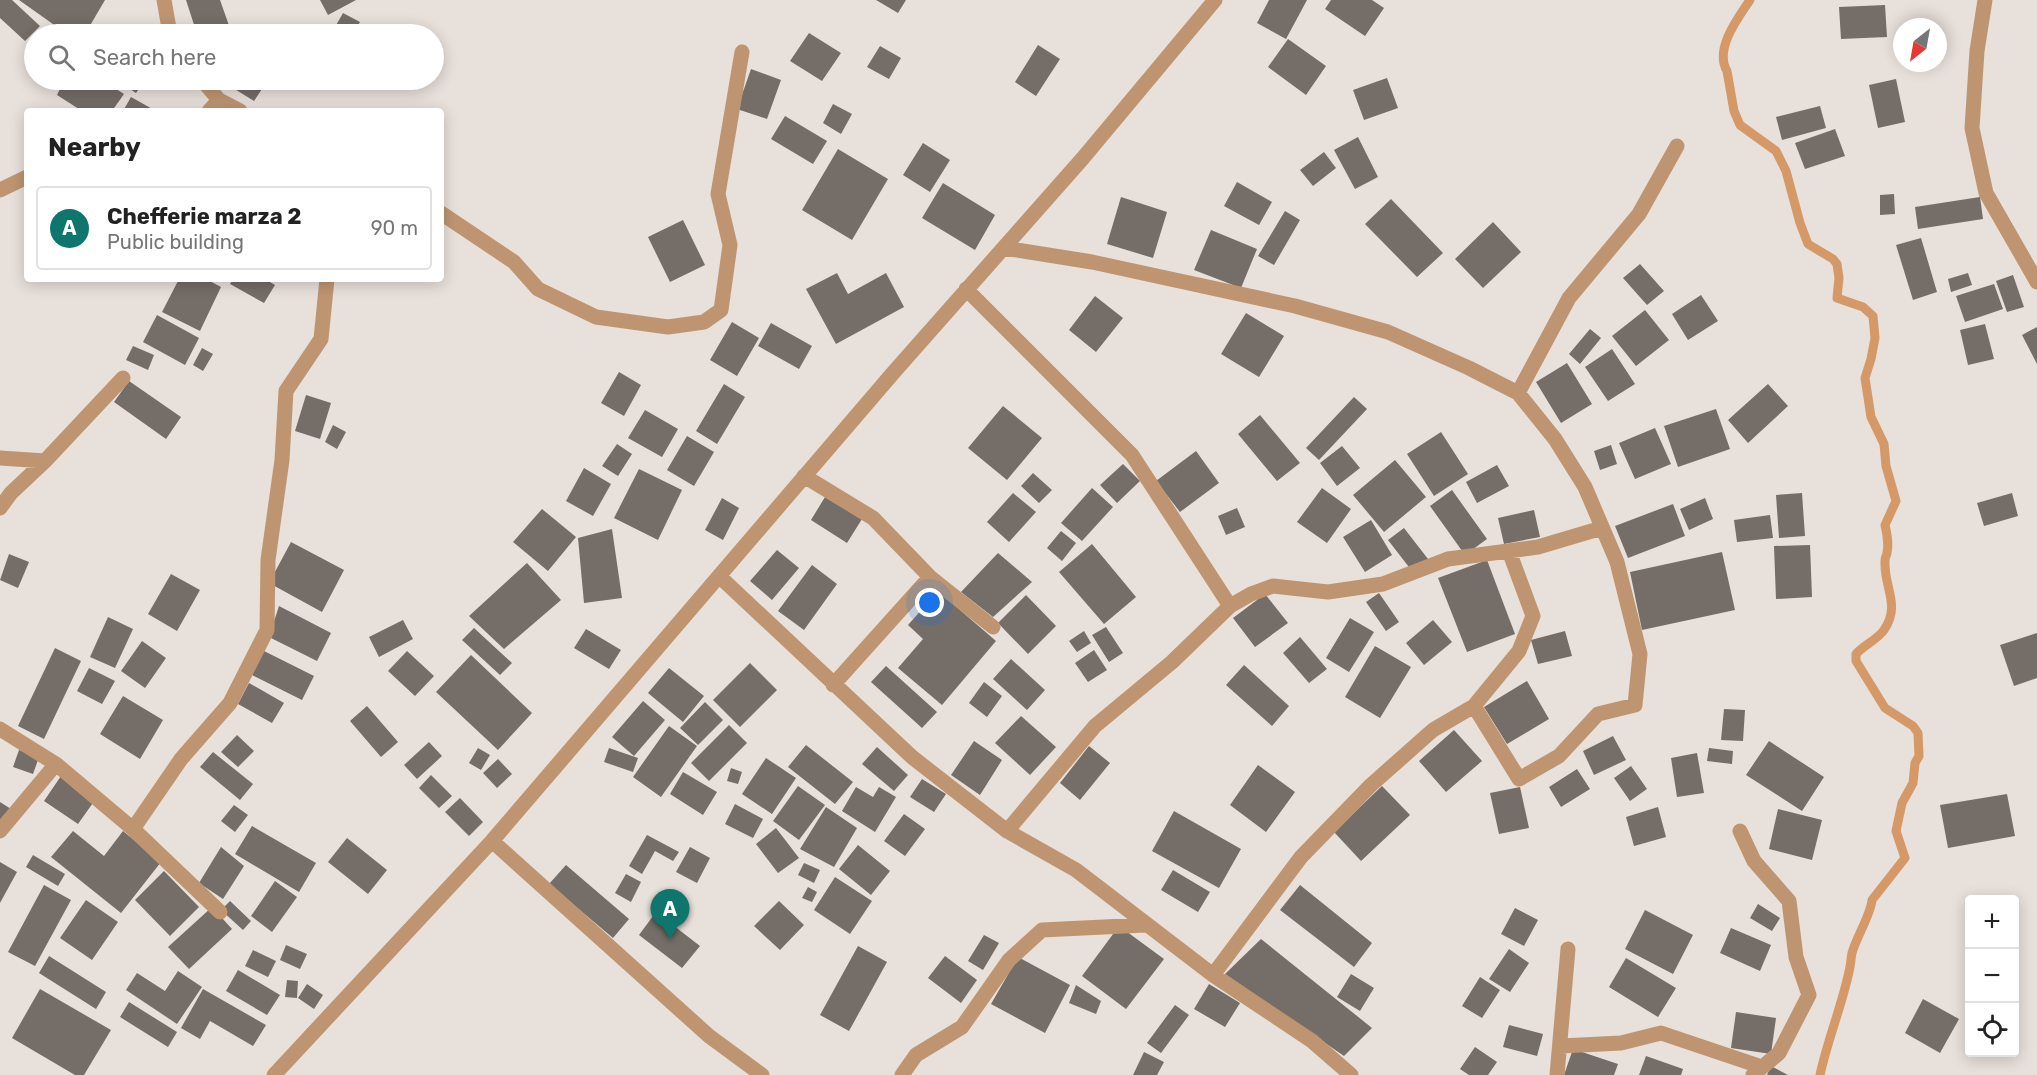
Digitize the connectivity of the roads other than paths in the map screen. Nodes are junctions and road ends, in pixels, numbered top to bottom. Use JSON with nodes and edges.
{"nodes":[{"id":1,"x":164,"y":0,"type":"edge"},
{"id":2,"x":1215,"y":0,"type":"edge"},
{"id":3,"x":1985,"y":0,"type":"edge"},
{"id":4,"x":168,"y":24,"type":"edge"},
{"id":5,"x":742,"y":52,"type":"dead end"},
{"id":6,"x":211,"y":90,"type":"edge"},
{"id":7,"x":219,"y":99,"type":"junction"},
{"id":8,"x":211,"y":108,"type":"edge"},
{"id":9,"x":235,"y":108,"type":"edge"},
{"id":10,"x":1677,"y":146,"type":"dead end"},
{"id":11,"x":24,"y":178,"type":"edge"},
{"id":12,"x":0,"y":190,"type":"edge"},
{"id":13,"x":444,"y":215,"type":"edge"},
{"id":14,"x":1004,"y":248,"type":"junction"},
{"id":15,"x":327,"y":282,"type":"edge"},
{"id":16,"x":2037,"y":282,"type":"edge"},
{"id":17,"x":966,"y":289,"type":"junction"},
{"id":18,"x":123,"y":378,"type":"dead end"},
{"id":19,"x":1518,"y":393,"type":"junction"},
{"id":20,"x":0,"y":458,"type":"edge"},
{"id":21,"x":45,"y":461,"type":"junction"},
{"id":22,"x":804,"y":476,"type":"junction"},
{"id":23,"x":0,"y":508,"type":"edge"},
{"id":24,"x":1602,"y":528,"type":"junction"},
{"id":25,"x":1509,"y":551,"type":"junction"},
{"id":26,"x":719,"y":576,"type":"junction"},
{"id":27,"x":930,"y":577,"type":"junction"},
{"id":28,"x":1230,"y":606,"type":"junction"},
{"id":29,"x":993,"y":627,"type":"dead end"},
{"id":30,"x":833,"y":685,"type":"junction"},
{"id":31,"x":1474,"y":706,"type":"junction"},
{"id":32,"x":0,"y":729,"type":"edge"},
{"id":33,"x":56,"y":764,"type":"junction"},
{"id":34,"x":134,"y":829,"type":"junction"},
{"id":35,"x":0,"y":831,"type":"edge"},
{"id":36,"x":1007,"y":831,"type":"junction"},
{"id":37,"x":1740,"y":831,"type":"dead end"},
{"id":38,"x":492,"y":841,"type":"junction"},
{"id":39,"x":220,"y":912,"type":"dead end"},
{"id":40,"x":1145,"y":925,"type":"junction"},
{"id":41,"x":1568,"y":949,"type":"dead end"},
{"id":42,"x":1212,"y":975,"type":"junction"},
{"id":43,"x":1560,"y":1046,"type":"junction"},
{"id":44,"x":1758,"y":1071,"type":"edge"},
{"id":45,"x":274,"y":1075,"type":"edge"},
{"id":46,"x":762,"y":1075,"type":"edge"},
{"id":47,"x":902,"y":1075,"type":"edge"},
{"id":48,"x":1351,"y":1075,"type":"edge"},
{"id":49,"x":1557,"y":1075,"type":"edge"}],
"edges":[{"from":1,"to":4,"type":"street"},
{"from":2,"to":14,"type":"street"},
{"from":3,"to":16,"type":"street"},
{"from":5,"to":13,"type":"street"},
{"from":6,"to":7,"type":"street"},
{"from":7,"to":8,"type":"street"},
{"from":7,"to":9,"type":"street"},
{"from":10,"to":19,"type":"street"},
{"from":11,"to":12,"type":"street"},
{"from":14,"to":17,"type":"street"},
{"from":14,"to":19,"type":"street"},
{"from":15,"to":34,"type":"street"},
{"from":17,"to":22,"type":"street"},
{"from":17,"to":28,"type":"street"},
{"from":18,"to":21,"type":"street"},
{"from":19,"to":24,"type":"street"},
{"from":20,"to":21,"type":"street"},
{"from":21,"to":23,"type":"street"},
{"from":22,"to":26,"type":"street"},
{"from":22,"to":27,"type":"street"},
{"from":24,"to":25,"type":"street"},
{"from":24,"to":31,"type":"street"},
{"from":25,"to":28,"type":"street"},
{"from":25,"to":31,"type":"street"},
{"from":26,"to":30,"type":"street"},
{"from":26,"to":38,"type":"street"},
{"from":27,"to":29,"type":"street"},
{"from":27,"to":30,"type":"street"},
{"from":28,"to":36,"type":"street"},
{"from":30,"to":36,"type":"street"},
{"from":31,"to":42,"type":"street"},
{"from":32,"to":33,"type":"street"},
{"from":33,"to":34,"type":"street"},
{"from":33,"to":35,"type":"street"},
{"from":34,"to":39,"type":"street"},
{"from":36,"to":40,"type":"street"},
{"from":37,"to":44,"type":"street"},
{"from":38,"to":45,"type":"street"},
{"from":38,"to":46,"type":"street"},
{"from":40,"to":42,"type":"street"},
{"from":40,"to":47,"type":"street"},
{"from":41,"to":43,"type":"street"},
{"from":42,"to":48,"type":"street"},
{"from":43,"to":44,"type":"street"},
{"from":43,"to":49,"type":"street"}]}
